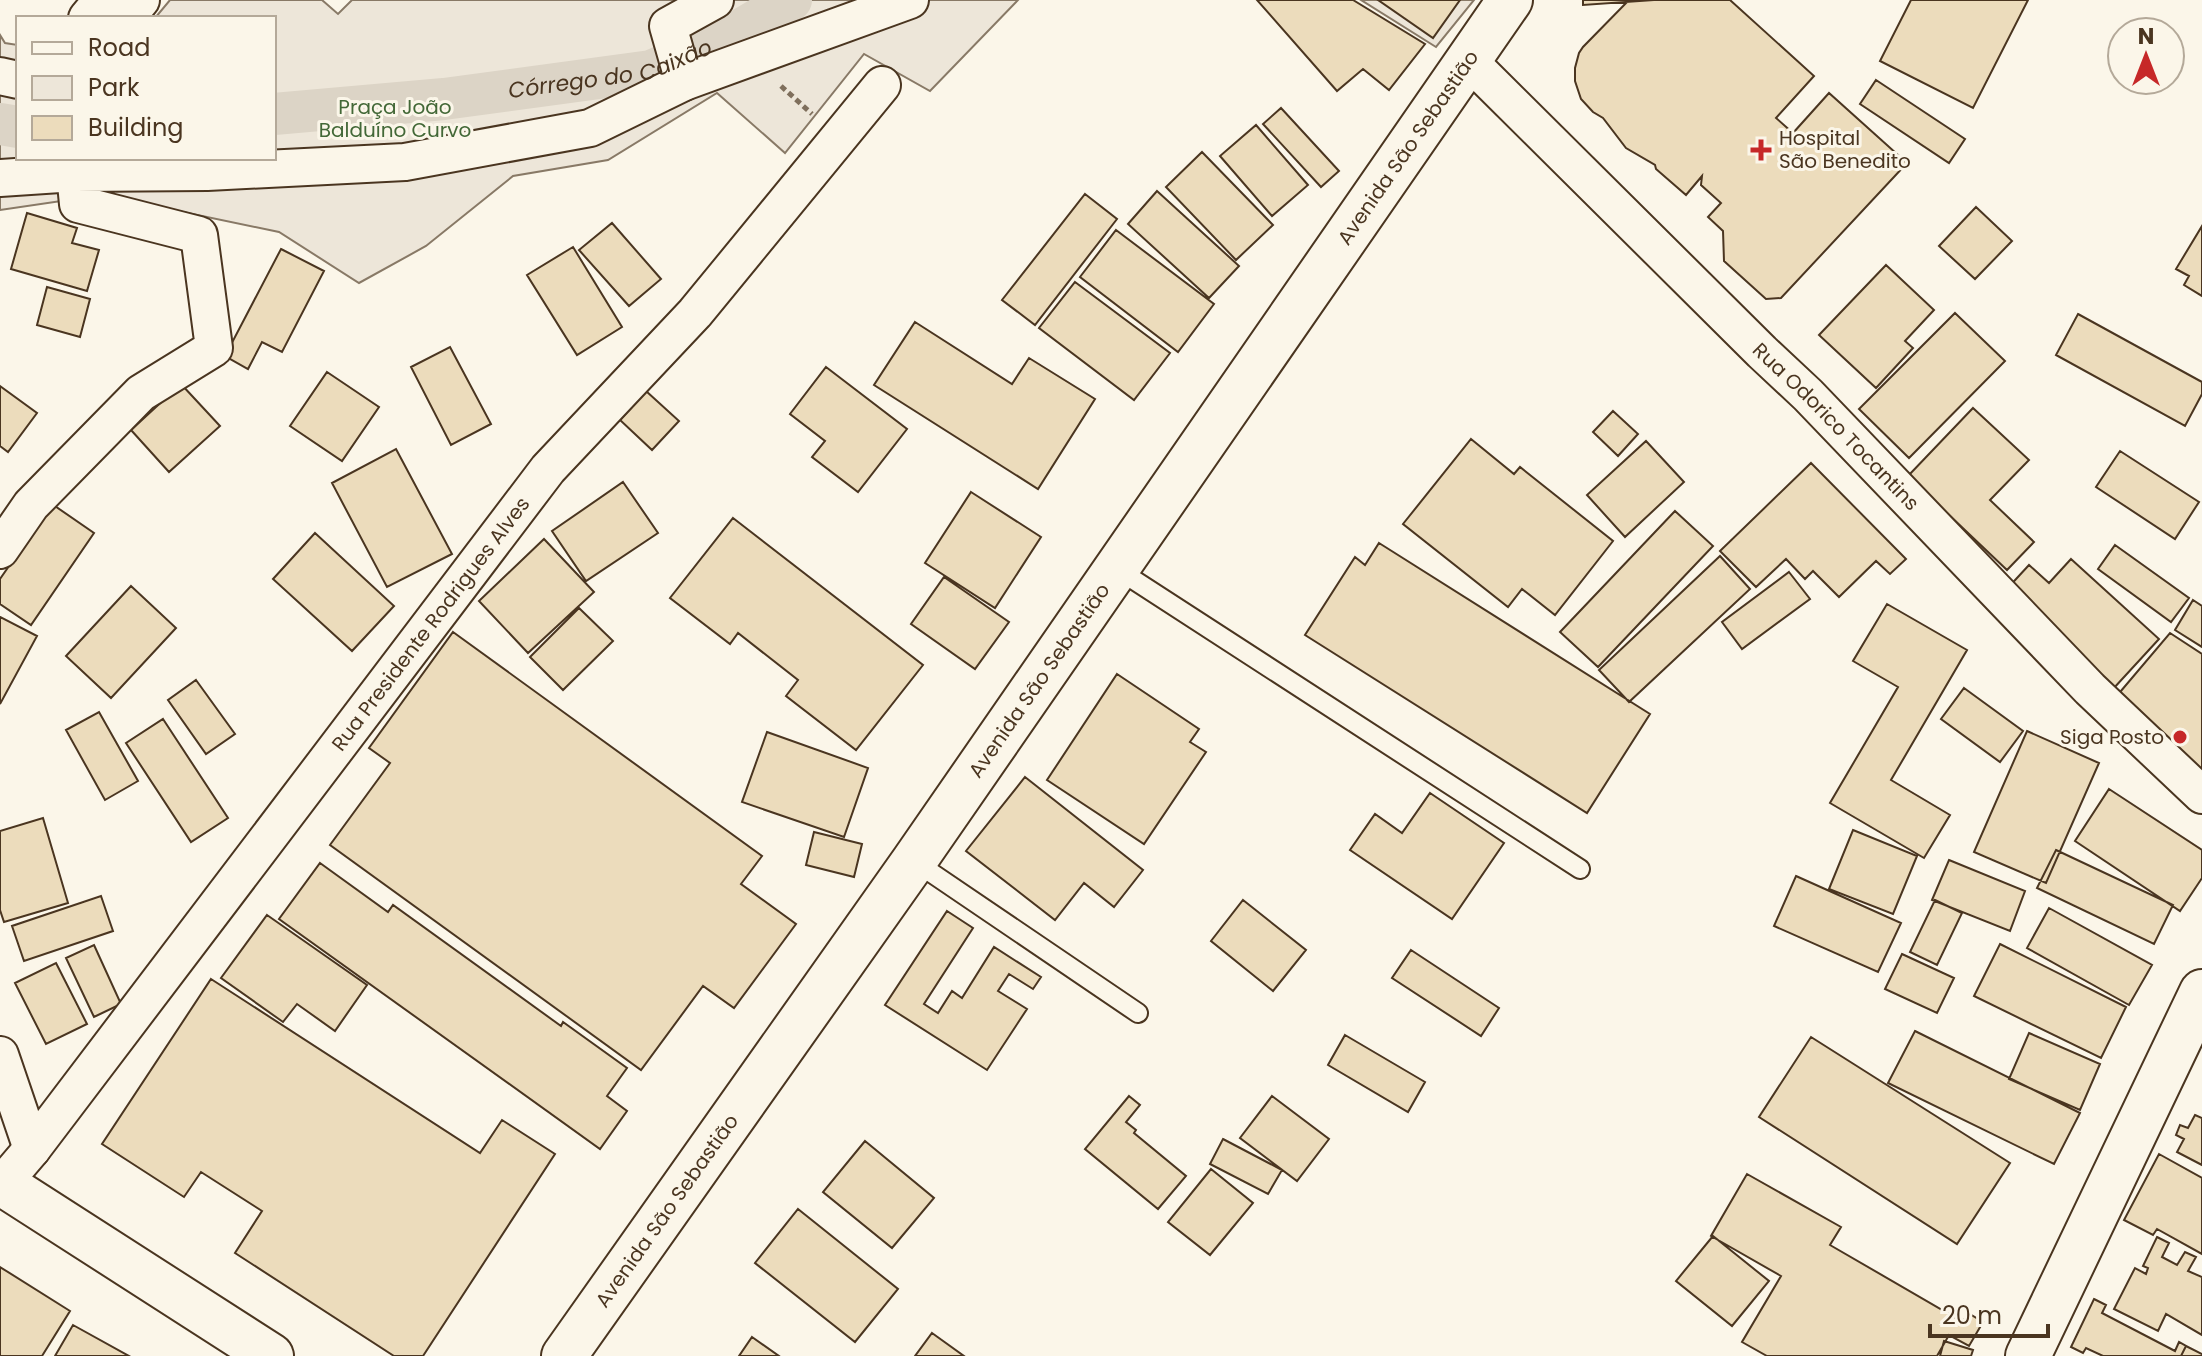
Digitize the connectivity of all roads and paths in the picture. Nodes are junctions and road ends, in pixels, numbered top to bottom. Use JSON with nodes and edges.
{"nodes":[{"id":1,"x":102,"y":0,"type":"edge"},
{"id":2,"x":141,"y":0,"type":"edge"},
{"id":3,"x":715,"y":0,"type":"edge"},
{"id":4,"x":910,"y":0,"type":"edge"},
{"id":5,"x":1510,"y":0,"type":"edge"},
{"id":6,"x":89,"y":16,"type":"edge"},
{"id":7,"x":128,"y":16,"type":"edge"},
{"id":8,"x":750,"y":59,"type":"junction"},
{"id":9,"x":1469,"y":61,"type":"junction"},
{"id":10,"x":684,"y":82,"type":"junction"},
{"id":11,"x":882,"y":85,"type":"dead end"},
{"id":12,"x":839,"y":137,"type":"junction"},
{"id":13,"x":76,"y":166,"type":"edge"},
{"id":14,"x":0,"y":178,"type":"edge"},
{"id":15,"x":0,"y":550,"type":"edge"},
{"id":16,"x":1117,"y":569,"type":"junction"},
{"id":17,"x":2202,"y":795,"type":"edge"},
{"id":18,"x":914,"y":861,"type":"junction"},
{"id":19,"x":1580,"y":869,"type":"dead end"},
{"id":20,"x":2202,"y":992,"type":"edge"},
{"id":21,"x":1138,"y":1013,"type":"dead end"},
{"id":22,"x":0,"y":1055,"type":"edge"},
{"id":23,"x":32,"y":1149,"type":"junction"},
{"id":24,"x":2,"y":1182,"type":"edge"},
{"id":25,"x":271,"y":1356,"type":"edge"},
{"id":26,"x":564,"y":1356,"type":"edge"},
{"id":27,"x":2028,"y":1356,"type":"edge"}],
"edges":[{"from":1,"to":6,"type":"street"},
{"from":2,"to":7,"type":"street"},
{"from":3,"to":10,"type":"street"},
{"from":4,"to":8,"type":"street"},
{"from":5,"to":9,"type":"street","name":"Avenida São Sebastião"},
{"from":8,"to":10,"type":"street"},
{"from":8,"to":12,"type":"path"},
{"from":9,"to":16,"type":"street","name":"Avenida São Sebastião"},
{"from":9,"to":17,"type":"street","name":"Rua Odorico Tocantins"},
{"from":10,"to":13,"type":"street"},
{"from":11,"to":12,"type":"street","name":"Rua Presidente Rodrigues Alves"},
{"from":12,"to":23,"type":"street","name":"Rua Presidente Rodrigues Alves"},
{"from":13,"to":14,"type":"street"},
{"from":13,"to":15,"type":"street"},
{"from":16,"to":18,"type":"street","name":"Avenida São Sebastião"},
{"from":16,"to":19,"type":"lane"},
{"from":18,"to":21,"type":"lane"},
{"from":18,"to":26,"type":"street","name":"Avenida São Sebastião"},
{"from":20,"to":27,"type":"street"},
{"from":22,"to":23,"type":"street"},
{"from":23,"to":24,"type":"street","name":"Rua Presidente Rodrigues Alves"},
{"from":24,"to":25,"type":"street"}]}
